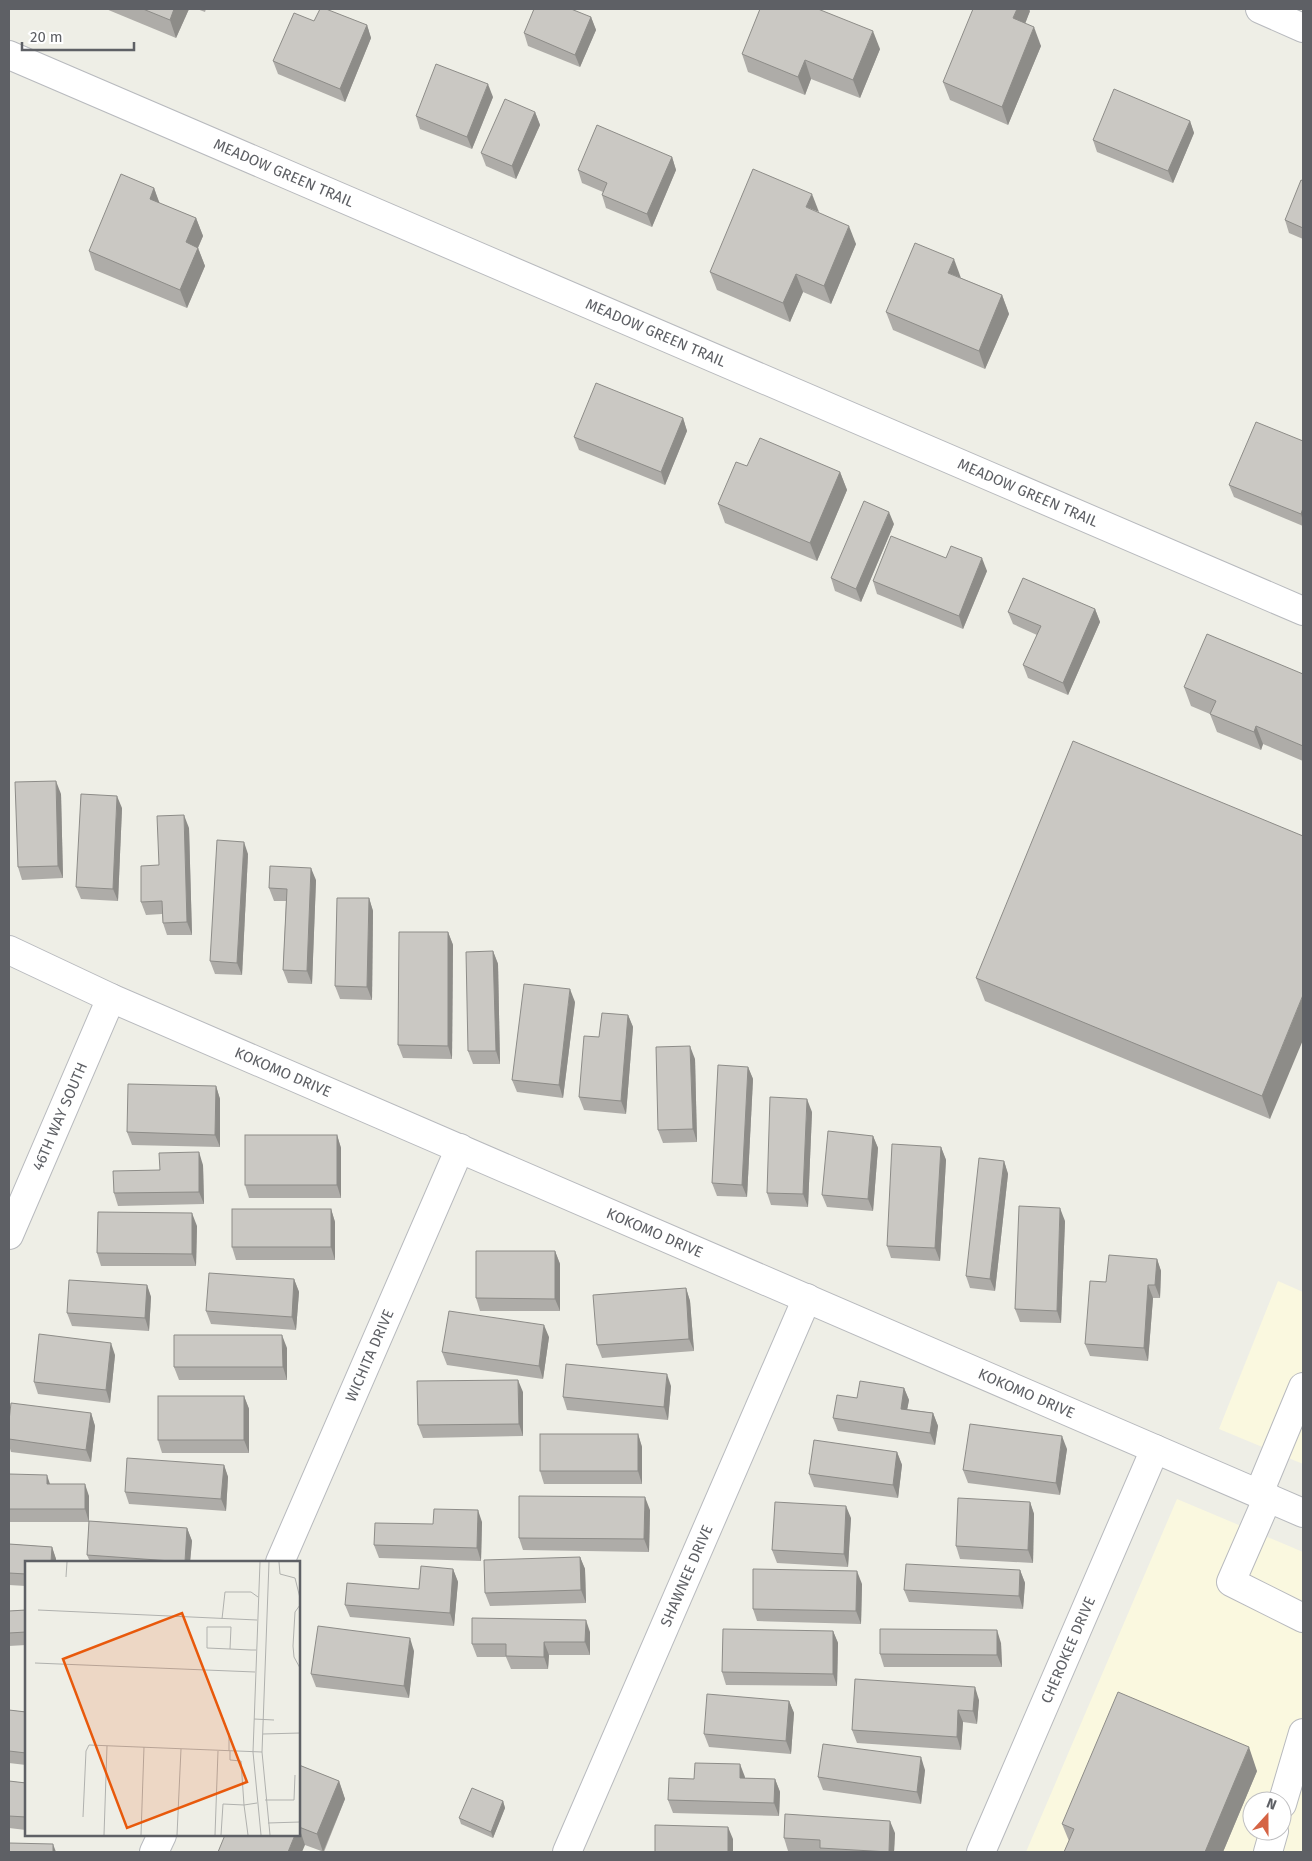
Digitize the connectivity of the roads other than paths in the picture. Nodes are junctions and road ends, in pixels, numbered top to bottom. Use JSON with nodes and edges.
{"nodes":[{"id":1,"x":1260,"y":9,"type":"edge"},
{"id":2,"x":1303,"y":28,"type":"edge"},
{"id":3,"x":9,"y":55,"type":"edge"},
{"id":4,"x":1303,"y":611,"type":"edge"},
{"id":5,"x":9,"y":950,"type":"edge"},
{"id":6,"x":111,"y":998,"type":"junction"},
{"id":7,"x":460,"y":1148,"type":"junction"},
{"id":8,"x":9,"y":1235,"type":"edge"},
{"id":9,"x":807,"y":1298,"type":"junction"},
{"id":10,"x":1303,"y":1387,"type":"edge"},
{"id":11,"x":1155,"y":1449,"type":"junction"},
{"id":12,"x":1264,"y":1495,"type":"junction"},
{"id":13,"x":1303,"y":1513,"type":"edge"},
{"id":14,"x":280,"y":1561,"type":"edge"},
{"id":15,"x":1303,"y":1618,"type":"edge"},
{"id":16,"x":1303,"y":1733,"type":"edge"},
{"id":17,"x":1286,"y":1791,"type":"edge"},
{"id":18,"x":162,"y":1836,"type":"edge"},
{"id":19,"x":154,"y":1852,"type":"edge"},
{"id":20,"x":567,"y":1852,"type":"edge"},
{"id":21,"x":981,"y":1852,"type":"edge"}],
"edges":[{"from":1,"to":2,"type":"street"},
{"from":3,"to":4,"type":"street","name":"MEADOW GREEN TRAIL"},
{"from":5,"to":6,"type":"street","name":"KOKOMO DRIVE"},
{"from":6,"to":7,"type":"street","name":"KOKOMO DRIVE"},
{"from":6,"to":8,"type":"street","name":"46TH WAY SOUTH"},
{"from":7,"to":9,"type":"street","name":"KOKOMO DRIVE"},
{"from":7,"to":14,"type":"street","name":"WICHITA DRIVE"},
{"from":9,"to":11,"type":"street","name":"KOKOMO DRIVE"},
{"from":9,"to":20,"type":"street","name":"SHAWNEE DRIVE"},
{"from":10,"to":12,"type":"street"},
{"from":11,"to":12,"type":"street","name":"KOKOMO DRIVE"},
{"from":11,"to":21,"type":"street","name":"CHEROKEE DRIVE"},
{"from":12,"to":13,"type":"street","name":"KOKOMO DRIVE"},
{"from":12,"to":15,"type":"street"},
{"from":16,"to":17,"type":"street"},
{"from":18,"to":19,"type":"street"}]}
